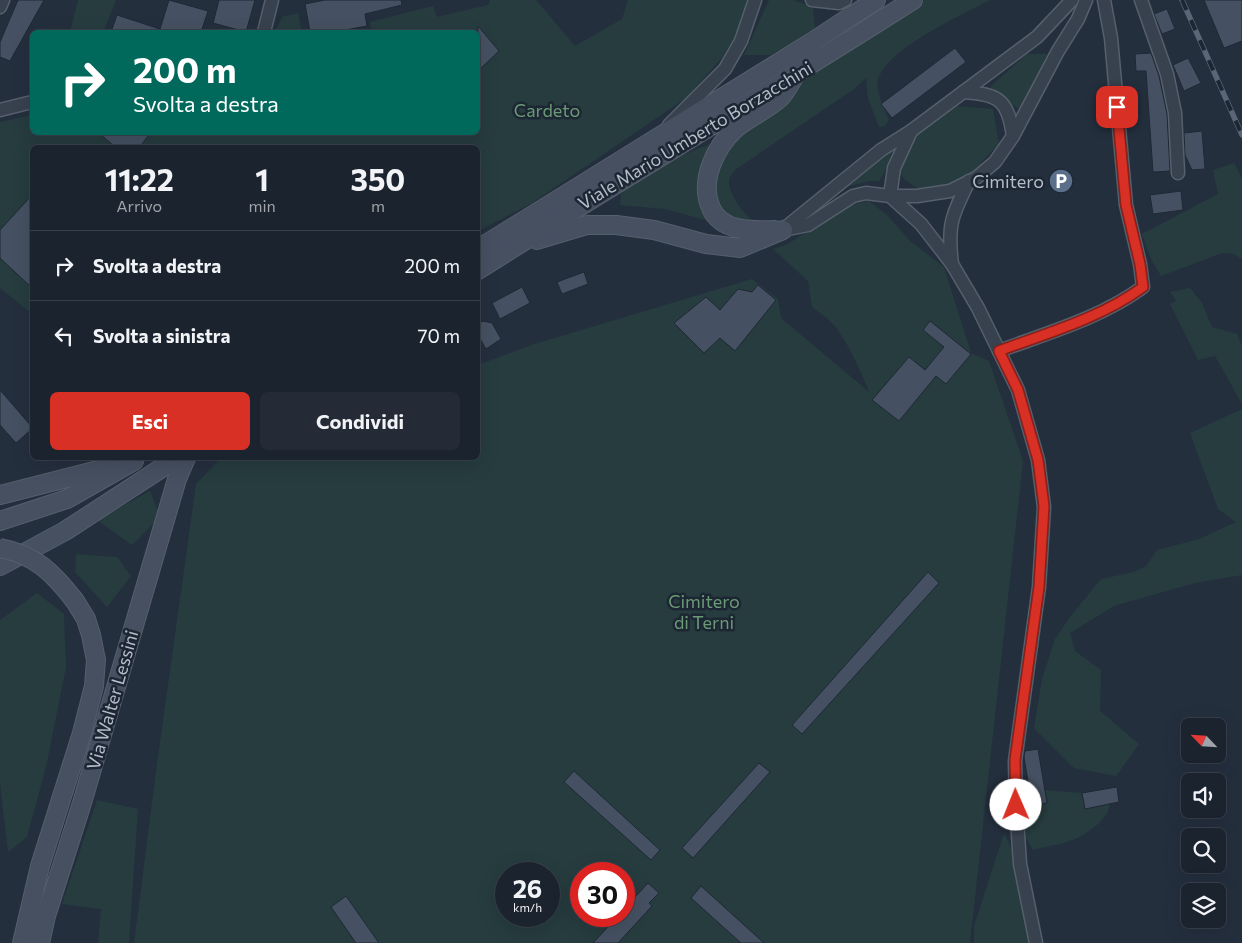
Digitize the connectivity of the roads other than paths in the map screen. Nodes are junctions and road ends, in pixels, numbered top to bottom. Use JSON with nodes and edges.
{"nodes":[{"id":1,"x":3,"y":0,"type":"edge"},
{"id":2,"x":272,"y":0,"type":"edge"},
{"id":3,"x":755,"y":0,"type":"edge"},
{"id":4,"x":812,"y":0,"type":"edge"},
{"id":5,"x":845,"y":0,"type":"edge"},
{"id":6,"x":876,"y":0,"type":"edge"},
{"id":7,"x":913,"y":0,"type":"edge"},
{"id":8,"x":1072,"y":0,"type":"edge"},
{"id":9,"x":1086,"y":0,"type":"edge"},
{"id":10,"x":1104,"y":0,"type":"edge"},
{"id":11,"x":1141,"y":0,"type":"edge"},
{"id":12,"x":0,"y":7,"type":"edge"},
{"id":13,"x":264,"y":30,"type":"edge"},
{"id":14,"x":796,"y":74,"type":"junction"},
{"id":15,"x":962,"y":92,"type":"junction"},
{"id":16,"x":30,"y":102,"type":"edge"},
{"id":17,"x":1,"y":109,"type":"edge"},
{"id":18,"x":911,"y":131,"type":"junction"},
{"id":19,"x":658,"y":136,"type":"junction"},
{"id":20,"x":1013,"y":136,"type":"junction"},
{"id":21,"x":1178,"y":173,"type":"dead end"},
{"id":22,"x":969,"y":181,"type":"junction"},
{"id":23,"x":890,"y":196,"type":"junction"},
{"id":24,"x":783,"y":230,"type":"junction"},
{"id":25,"x":514,"y":247,"type":"junction"},
{"id":26,"x":480,"y":248,"type":"edge"},
{"id":27,"x":952,"y":264,"type":"junction"},
{"id":28,"x":480,"y":269,"type":"edge"},
{"id":29,"x":999,"y":351,"type":"junction"},
{"id":30,"x":132,"y":460,"type":"edge"},
{"id":31,"x":134,"y":460,"type":"edge"},
{"id":32,"x":173,"y":460,"type":"edge"},
{"id":33,"x":185,"y":460,"type":"edge"},
{"id":34,"x":0,"y":495,"type":"edge"},
{"id":35,"x":0,"y":522,"type":"edge"},
{"id":36,"x":0,"y":548,"type":"edge"},
{"id":37,"x":0,"y":566,"type":"edge"},
{"id":38,"x":22,"y":943,"type":"edge"},
{"id":39,"x":40,"y":943,"type":"edge"},
{"id":40,"x":1036,"y":943,"type":"edge"}],
"edges":[{"from":1,"to":12,"type":"street"},
{"from":2,"to":13,"type":"street"},
{"from":3,"to":19,"type":"street"},
{"from":4,"to":5,"type":"street"},
{"from":6,"to":19,"type":"main road","name":"Viale Mario Umberto Borzacchini"},
{"from":7,"to":14,"type":"main road","name":"Viale Mario Umberto Borzacchini"},
{"from":8,"to":15,"type":"street"},
{"from":9,"to":20,"type":"street"},
{"from":10,"to":29,"type":"street"},
{"from":11,"to":21,"type":"street"},
{"from":14,"to":24,"type":"main road"},
{"from":14,"to":25,"type":"main road","name":"Viale Mario Umberto Borzacchini"},
{"from":15,"to":18,"type":"street"},
{"from":15,"to":20,"type":"street"},
{"from":16,"to":17,"type":"street"},
{"from":18,"to":23,"type":"street"},
{"from":18,"to":24,"type":"street"},
{"from":19,"to":26,"type":"main road","name":"Viale Mario Umberto Borzacchini"},
{"from":20,"to":22,"type":"street"},
{"from":22,"to":23,"type":"street"},
{"from":22,"to":27,"type":"street"},
{"from":23,"to":24,"type":"street"},
{"from":23,"to":27,"type":"street"},
{"from":24,"to":25,"type":"main road"},
{"from":25,"to":28,"type":"main road","name":"Viale Mario Umberto Borzacchini"},
{"from":27,"to":29,"type":"street"},
{"from":29,"to":40,"type":"street"},
{"from":30,"to":34,"type":"main road"},
{"from":31,"to":35,"type":"main road"},
{"from":32,"to":37,"type":"main road"},
{"from":33,"to":39,"type":"main road","name":"Via Walter Lessini"},
{"from":36,"to":38,"type":"main road","name":"Via Walter Lessini","bridge":true}]}
